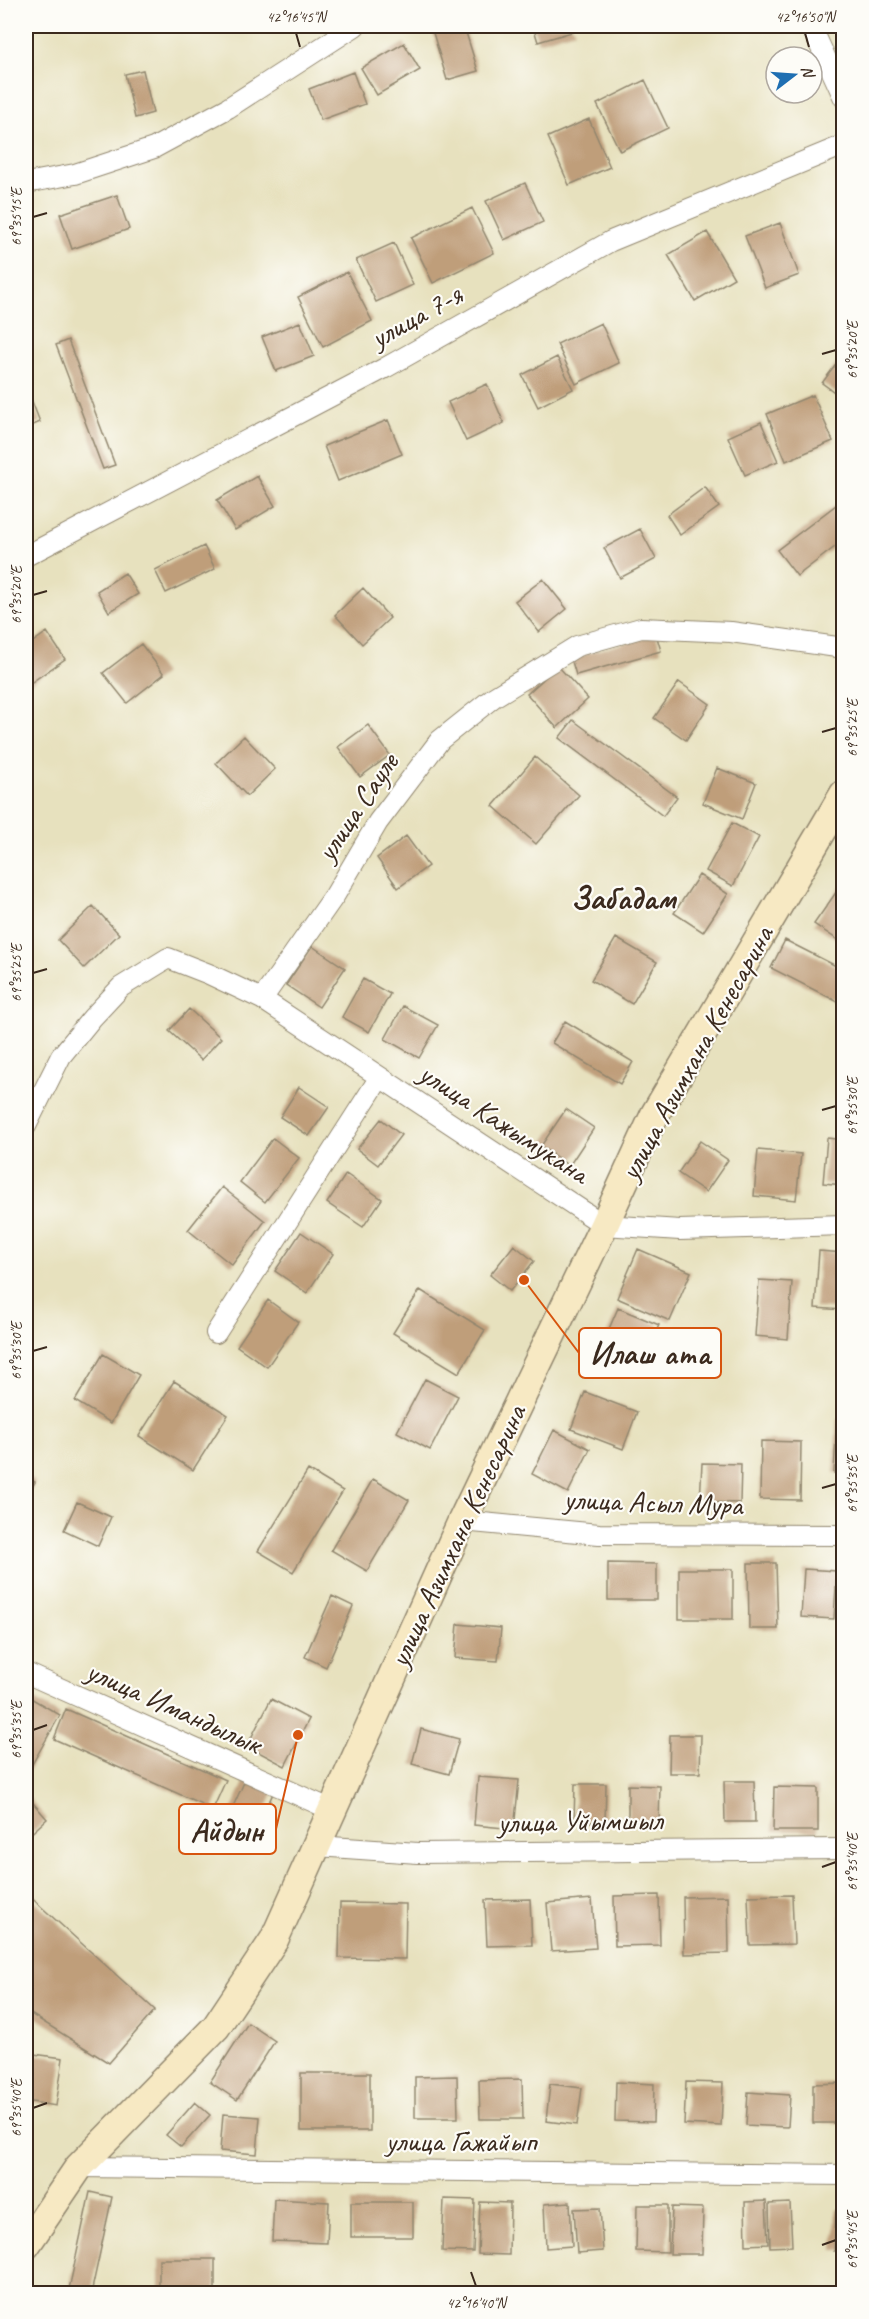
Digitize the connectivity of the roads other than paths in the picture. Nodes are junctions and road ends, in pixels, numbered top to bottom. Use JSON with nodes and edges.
{"nodes":[{"id":1,"x":355,"y":26,"type":"edge"},
{"id":2,"x":811,"y":26,"type":"edge"},
{"id":3,"x":843,"y":98,"type":"edge"},
{"id":4,"x":843,"y":145,"type":"edge"},
{"id":5,"x":26,"y":183,"type":"edge"},
{"id":6,"x":26,"y":556,"type":"edge"},
{"id":7,"x":843,"y":648,"type":"edge"},
{"id":8,"x":840,"y":810,"type":"edge"},
{"id":9,"x":262,"y":999,"type":"junction"},
{"id":10,"x":380,"y":1077,"type":"junction"},
{"id":11,"x":26,"y":1126,"type":"edge"},
{"id":12,"x":604,"y":1225,"type":"junction"},
{"id":13,"x":843,"y":1225,"type":"edge"},
{"id":14,"x":216,"y":1333,"type":"dead end"},
{"id":15,"x":462,"y":1521,"type":"junction"},
{"id":16,"x":843,"y":1535,"type":"edge"},
{"id":17,"x":26,"y":1673,"type":"edge"},
{"id":18,"x":332,"y":1810,"type":"junction"},
{"id":19,"x":317,"y":1846,"type":"junction"},
{"id":20,"x":843,"y":1849,"type":"edge"},
{"id":21,"x":79,"y":2167,"type":"junction"},
{"id":22,"x":843,"y":2175,"type":"edge"},
{"id":23,"x":30,"y":2228,"type":"edge"}],
"edges":[{"from":1,"to":5,"type":"street"},
{"from":2,"to":3,"type":"street"},
{"from":4,"to":6,"type":"street","name":"улица 7-я"},
{"from":7,"to":9,"type":"street","name":"улица Сауле"},
{"from":8,"to":12,"type":"street","name":"улица Азимхана Кенесарина"},
{"from":9,"to":10,"type":"street","name":"улица Кажымукана"},
{"from":9,"to":11,"type":"street"},
{"from":10,"to":12,"type":"street","name":"улица Кажымукана"},
{"from":10,"to":14,"type":"street"},
{"from":12,"to":13,"type":"street","name":"улица Кажымукана"},
{"from":12,"to":15,"type":"street","name":"улица Азимхана Кенесарина"},
{"from":15,"to":16,"type":"street","name":"улица Асыл Мура"},
{"from":15,"to":18,"type":"street","name":"улица Азимхана Кенесарина"},
{"from":17,"to":18,"type":"street","name":"улица Имандылык"},
{"from":18,"to":19,"type":"street","name":"улица Азимхана Кенесарина"},
{"from":19,"to":20,"type":"street","name":"улица Уйымшыл"},
{"from":19,"to":21,"type":"street","name":"улица Азимхана Кенесарина"},
{"from":21,"to":22,"type":"street","name":"улица Гажайып"},
{"from":21,"to":23,"type":"street","name":"улица Азимхана Кенесарина"}]}
